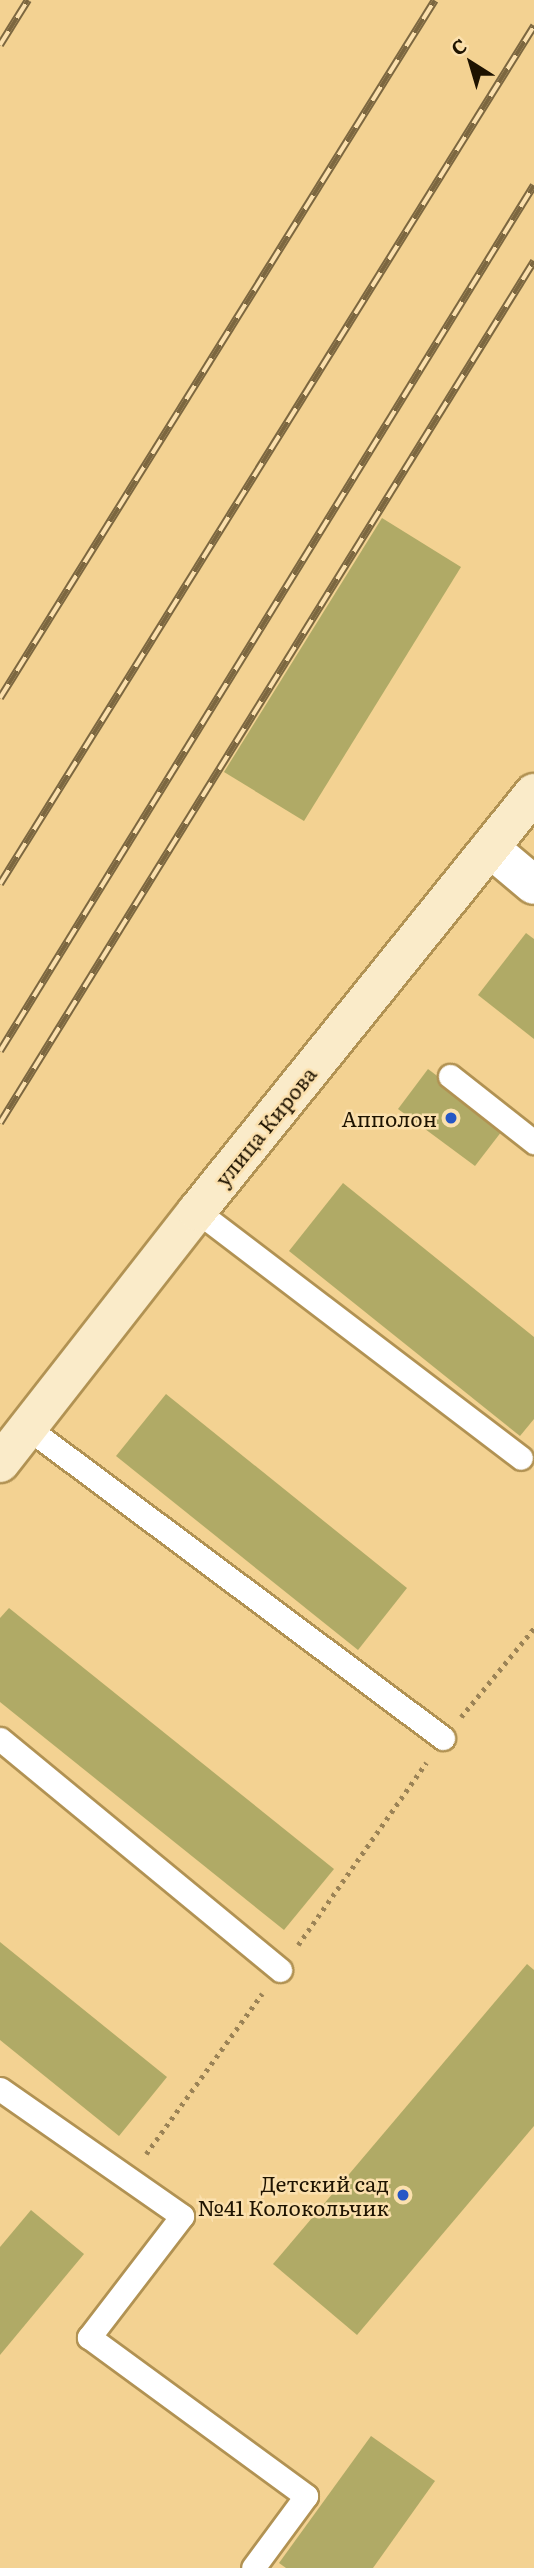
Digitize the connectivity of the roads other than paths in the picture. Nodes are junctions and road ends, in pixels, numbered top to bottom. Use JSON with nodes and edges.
{"nodes":[{"id":1,"x":534,"y":793,"type":"edge"},
{"id":2,"x":489,"y":848,"type":"junction"},
{"id":3,"x":534,"y":886,"type":"edge"},
{"id":4,"x":450,"y":1076,"type":"dead end"},
{"id":5,"x":534,"y":1142,"type":"edge"},
{"id":6,"x":197,"y":1211,"type":"junction"},
{"id":7,"x":28,"y":1428,"type":"junction"},
{"id":8,"x":521,"y":1458,"type":"dead end"},
{"id":9,"x":0,"y":1463,"type":"edge"},
{"id":10,"x":443,"y":1738,"type":"road end"},
{"id":11,"x":0,"y":1740,"type":"edge"},
{"id":12,"x":280,"y":1970,"type":"dead end"},
{"id":13,"x":0,"y":2089,"type":"edge"},
{"id":14,"x":253,"y":2568,"type":"edge"}],
"edges":[{"from":1,"to":2,"type":"main road","name":"улица Кирова"},
{"from":2,"to":3,"type":"street"},
{"from":2,"to":6,"type":"main road","name":"улица Кирова"},
{"from":4,"to":5,"type":"lane"},
{"from":6,"to":7,"type":"main road","name":"улица Кирова"},
{"from":6,"to":8,"type":"lane"},
{"from":7,"to":9,"type":"main road","name":"улица Кирова"},
{"from":7,"to":10,"type":"lane"},
{"from":11,"to":12,"type":"lane"},
{"from":13,"to":14,"type":"lane"}]}
